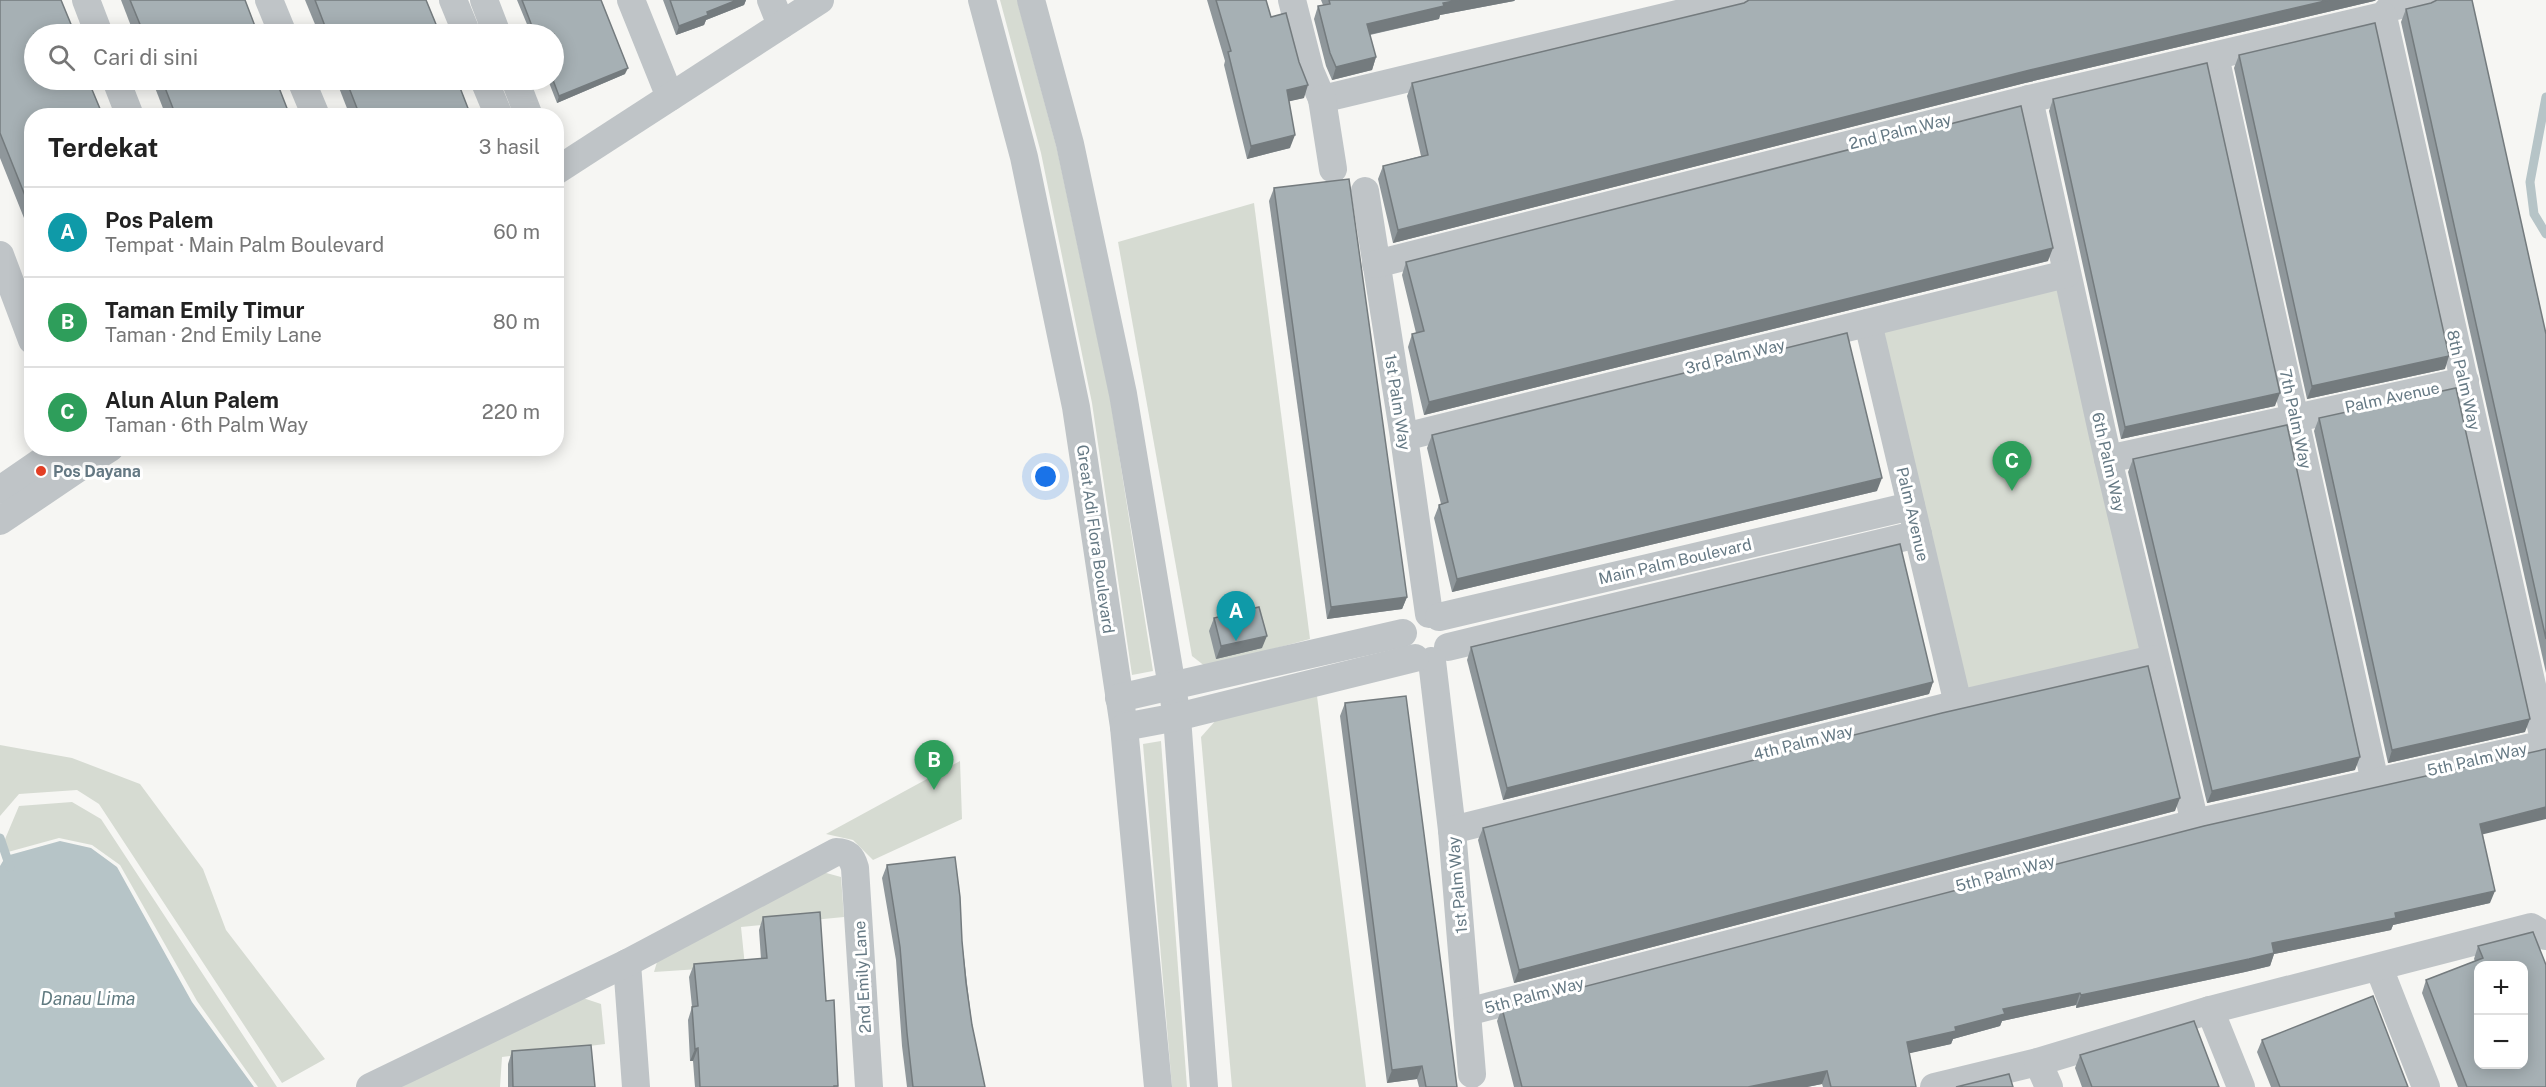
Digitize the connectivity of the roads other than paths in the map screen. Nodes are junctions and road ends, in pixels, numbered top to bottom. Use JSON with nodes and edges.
{"nodes":[{"id":1,"x":86,"y":0,"type":"edge"},
{"id":2,"x":269,"y":0,"type":"edge"},
{"id":3,"x":453,"y":0,"type":"edge"},
{"id":4,"x":484,"y":0,"type":"edge"},
{"id":5,"x":631,"y":0,"type":"edge"},
{"id":6,"x":820,"y":0,"type":"edge"},
{"id":7,"x":982,"y":0,"type":"edge"},
{"id":8,"x":1031,"y":0,"type":"edge"},
{"id":9,"x":1292,"y":0,"type":"edge"},
{"id":10,"x":1736,"y":0,"type":"edge"},
{"id":11,"x":2423,"y":0,"type":"edge"},
{"id":12,"x":776,"y":13,"type":"edge"},
{"id":13,"x":2384,"y":16,"type":"junction"},
{"id":14,"x":95,"y":24,"type":"edge"},
{"id":15,"x":279,"y":24,"type":"edge"},
{"id":16,"x":462,"y":24,"type":"edge"},
{"id":17,"x":493,"y":24,"type":"edge"},
{"id":18,"x":2215,"y":56,"type":"junction"},
{"id":19,"x":120,"y":90,"type":"edge"},
{"id":20,"x":305,"y":90,"type":"edge"},
{"id":21,"x":488,"y":90,"type":"edge"},
{"id":22,"x":519,"y":90,"type":"edge"},
{"id":23,"x":670,"y":97,"type":"junction"},
{"id":24,"x":1322,"y":99,"type":"junction"},
{"id":25,"x":2029,"y":99,"type":"junction"},
{"id":26,"x":127,"y":108,"type":"edge"},
{"id":27,"x":313,"y":108,"type":"edge"},
{"id":28,"x":496,"y":108,"type":"edge"},
{"id":29,"x":526,"y":108,"type":"edge"},
{"id":30,"x":564,"y":166,"type":"edge"},
{"id":31,"x":1333,"y":169,"type":"dead end"},
{"id":32,"x":1365,"y":191,"type":"dead end"},
{"id":33,"x":0,"y":255,"type":"edge"},
{"id":34,"x":1376,"y":264,"type":"junction"},
{"id":35,"x":2066,"y":274,"type":"junction"},
{"id":36,"x":24,"y":319,"type":"edge"},
{"id":37,"x":1868,"y":323,"type":"junction"},
{"id":38,"x":2465,"y":381,"type":"junction"},
{"id":39,"x":2296,"y":417,"type":"junction"},
{"id":40,"x":1404,"y":437,"type":"junction"},
{"id":41,"x":69,"y":456,"type":"edge"},
{"id":42,"x":2108,"y":459,"type":"junction"},
{"id":43,"x":32,"y":483,"type":"junction"},
{"id":44,"x":0,"y":490,"type":"edge"},
{"id":45,"x":1911,"y":506,"type":"junction"},
{"id":46,"x":0,"y":521,"type":"edge"},
{"id":47,"x":1918,"y":534,"type":"junction"},
{"id":48,"x":1434,"y":615,"type":"junction"},
{"id":49,"x":1424,"y":649,"type":"junction"},
{"id":50,"x":2154,"y":659,"type":"junction"},
{"id":51,"x":1171,"y":685,"type":"junction"},
{"id":52,"x":1119,"y":698,"type":"junction"},
{"id":53,"x":1958,"y":704,"type":"junction"},
{"id":54,"x":1176,"y":717,"type":"junction"},
{"id":55,"x":1124,"y":727,"type":"junction"},
{"id":56,"x":2545,"y":744,"type":"edge"},
{"id":57,"x":2375,"y":782,"type":"junction"},
{"id":58,"x":2195,"y":823,"type":"junction"},
{"id":59,"x":1452,"y":830,"type":"junction"},
{"id":60,"x":2546,"y":936,"type":"edge"},
{"id":61,"x":627,"y":963,"type":"junction"},
{"id":62,"x":2379,"y":968,"type":"junction"},
{"id":63,"x":2210,"y":1010,"type":"junction"},
{"id":64,"x":1467,"y":1012,"type":"junction"},
{"id":65,"x":1472,"y":1074,"type":"dead end"},
{"id":66,"x":2044,"y":1074,"type":"edge"},
{"id":67,"x":370,"y":1087,"type":"edge"},
{"id":68,"x":636,"y":1087,"type":"edge"},
{"id":69,"x":869,"y":1087,"type":"edge"},
{"id":70,"x":1158,"y":1087,"type":"edge"},
{"id":71,"x":1204,"y":1087,"type":"edge"},
{"id":72,"x":1934,"y":1087,"type":"edge"},
{"id":73,"x":2241,"y":1087,"type":"edge"},
{"id":74,"x":2426,"y":1087,"type":"edge"}],
"edges":[{"from":1,"to":14,"type":"street"},
{"from":2,"to":15,"type":"street"},
{"from":3,"to":16,"type":"street"},
{"from":4,"to":17,"type":"street"},
{"from":5,"to":23,"type":"street"},
{"from":6,"to":12,"type":"street"},
{"from":7,"to":52,"type":"street","name":"Great Adi Flora Boulevard"},
{"from":8,"to":51,"type":"street"},
{"from":9,"to":24,"type":"street"},
{"from":10,"to":24,"type":"street"},
{"from":11,"to":13,"type":"street","name":"2nd Palm Way"},
{"from":12,"to":23,"type":"street"},
{"from":13,"to":18,"type":"street","name":"2nd Palm Way"},
{"from":13,"to":38,"type":"street","name":"8th Palm Way"},
{"from":18,"to":25,"type":"street","name":"2nd Palm Way"},
{"from":18,"to":39,"type":"street","name":"7th Palm Way"},
{"from":19,"to":26,"type":"street"},
{"from":20,"to":27,"type":"street"},
{"from":21,"to":28,"type":"street"},
{"from":22,"to":29,"type":"street"},
{"from":23,"to":30,"type":"street"},
{"from":24,"to":31,"type":"street"},
{"from":25,"to":34,"type":"street","name":"2nd Palm Way"},
{"from":25,"to":35,"type":"street","name":"6th Palm Way"},
{"from":32,"to":34,"type":"street","name":"1st Palm Way"},
{"from":33,"to":36,"type":"street"},
{"from":34,"to":40,"type":"street","name":"1st Palm Way"},
{"from":35,"to":37,"type":"street","name":"3rd Palm Way"},
{"from":35,"to":42,"type":"street","name":"6th Palm Way"},
{"from":37,"to":40,"type":"street","name":"3rd Palm Way"},
{"from":37,"to":45,"type":"street","name":"Palm Avenue"},
{"from":38,"to":39,"type":"street","name":"Palm Avenue"},
{"from":38,"to":56,"type":"street","name":"8th Palm Way"},
{"from":39,"to":42,"type":"street","name":"Palm Avenue"},
{"from":39,"to":57,"type":"street","name":"7th Palm Way"},
{"from":40,"to":48,"type":"street","name":"1st Palm Way"},
{"from":41,"to":43,"type":"street"},
{"from":42,"to":50,"type":"street","name":"6th Palm Way"},
{"from":43,"to":44,"type":"street"},
{"from":43,"to":46,"type":"street"},
{"from":45,"to":47,"type":"street","name":"Palm Avenue"},
{"from":45,"to":48,"type":"street","name":"Main Palm Boulevard"},
{"from":47,"to":49,"type":"street","name":"Main Palm Boulevard"},
{"from":47,"to":53,"type":"street","name":"Palm Avenue"},
{"from":48,"to":49,"type":"street","name":"1st Palm Way"},
{"from":48,"to":49,"type":"street","name":"Main Palm Boulevard"},
{"from":49,"to":51,"type":"street","name":"Main Palm Boulevard"},
{"from":49,"to":54,"type":"street","name":"Main Palm Boulevard"},
{"from":49,"to":59,"type":"street","name":"1st Palm Way"},
{"from":50,"to":53,"type":"street","name":"4th Palm Way"},
{"from":50,"to":58,"type":"street","name":"6th Palm Way"},
{"from":51,"to":52,"type":"street","name":"Main Palm Boulevard"},
{"from":51,"to":54,"type":"street"},
{"from":52,"to":55,"type":"street","name":"Great Adi Flora Boulevard"},
{"from":53,"to":59,"type":"street","name":"4th Palm Way"},
{"from":54,"to":55,"type":"street","name":"Main Palm Boulevard"},
{"from":54,"to":71,"type":"street"},
{"from":55,"to":70,"type":"street","name":"Great Adi Flora Boulevard"},
{"from":56,"to":57,"type":"street","name":"5th Palm Way"},
{"from":57,"to":58,"type":"street","name":"5th Palm Way"},
{"from":58,"to":64,"type":"street","name":"5th Palm Way"},
{"from":59,"to":64,"type":"street","name":"1st Palm Way"},
{"from":60,"to":62,"type":"street"},
{"from":61,"to":67,"type":"street"},
{"from":61,"to":68,"type":"street"},
{"from":61,"to":69,"type":"street","name":"2nd Emily Lane"},
{"from":62,"to":63,"type":"street"},
{"from":62,"to":74,"type":"street"},
{"from":63,"to":66,"type":"street"},
{"from":63,"to":73,"type":"street"},
{"from":64,"to":65,"type":"street","name":"1st Palm Way"},
{"from":66,"to":72,"type":"street"}]}
